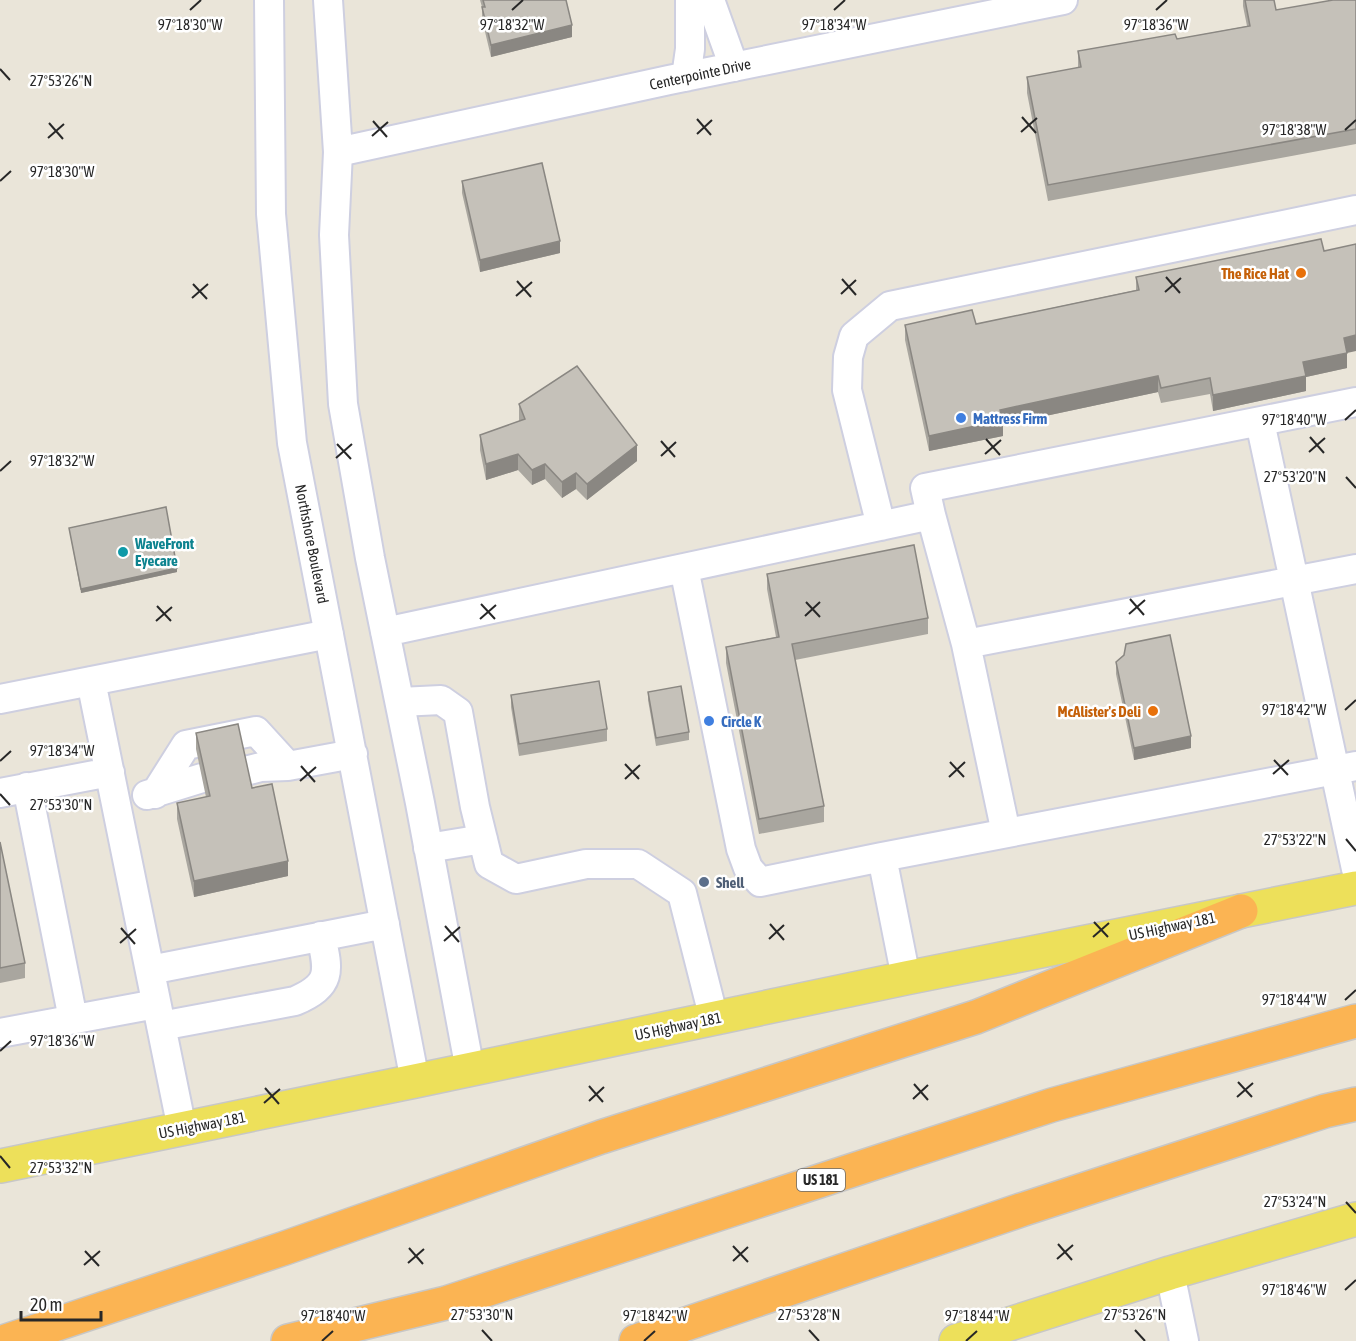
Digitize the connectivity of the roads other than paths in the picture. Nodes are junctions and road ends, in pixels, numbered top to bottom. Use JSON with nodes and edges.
{"nodes":[{"id":1,"x":269,"y":0,"type":"edge"},
{"id":2,"x":328,"y":0,"type":"edge"},
{"id":3,"x":690,"y":0,"type":"edge"},
{"id":4,"x":710,"y":0,"type":"edge"},
{"id":5,"x":1063,"y":0,"type":"edge"},
{"id":6,"x":734,"y":67,"type":"junction"},
{"id":7,"x":686,"y":77,"type":"junction"},
{"id":8,"x":338,"y":152,"type":"junction"},
{"id":9,"x":1356,"y":210,"type":"edge"},
{"id":10,"x":1356,"y":402,"type":"edge"},
{"id":11,"x":1260,"y":422,"type":"junction"},
{"id":12,"x":931,"y":515,"type":"junction"},
{"id":13,"x":881,"y":526,"type":"junction"},
{"id":14,"x":684,"y":568,"type":"junction"},
{"id":15,"x":1356,"y":569,"type":"edge"},
{"id":16,"x":1294,"y":580,"type":"junction"},
{"id":17,"x":385,"y":632,"type":"junction"},
{"id":18,"x":329,"y":634,"type":"junction"},
{"id":19,"x":966,"y":644,"type":"junction"},
{"id":20,"x":91,"y":681,"type":"junction"},
{"id":21,"x":0,"y":699,"type":"edge"},
{"id":22,"x":399,"y":702,"type":"junction"},
{"id":23,"x":352,"y":754,"type":"junction"},
{"id":24,"x":288,"y":766,"type":"junction"},
{"id":25,"x":1345,"y":768,"type":"edge"},
{"id":26,"x":110,"y":772,"type":"junction"},
{"id":27,"x":14,"y":790,"type":"edge"},
{"id":28,"x":155,"y":794,"type":"junction"},
{"id":29,"x":115,"y":801,"type":"junction"},
{"id":30,"x":1006,"y":833,"type":"junction"},
{"id":31,"x":483,"y":839,"type":"junction"},
{"id":32,"x":428,"y":848,"type":"junction"},
{"id":33,"x":882,"y":857,"type":"junction"},
{"id":34,"x":1356,"y":869,"type":"edge"},
{"id":35,"x":1356,"y":888,"type":"edge"},
{"id":36,"x":1241,"y":911,"type":"junction"},
{"id":37,"x":385,"y":924,"type":"junction"},
{"id":38,"x":321,"y":936,"type":"junction"},
{"id":39,"x":150,"y":970,"type":"junction"},
{"id":40,"x":906,"y":978,"type":"junction"},
{"id":41,"x":159,"y":1015,"type":"junction"},
{"id":42,"x":74,"y":1019,"type":"junction"},
{"id":43,"x":714,"y":1019,"type":"junction"},
{"id":44,"x":1356,"y":1021,"type":"edge"},
{"id":45,"x":0,"y":1034,"type":"edge"},
{"id":46,"x":470,"y":1070,"type":"junction"},
{"id":47,"x":415,"y":1082,"type":"junction"},
{"id":48,"x":1356,"y":1104,"type":"edge"},
{"id":49,"x":182,"y":1129,"type":"junction"},
{"id":50,"x":0,"y":1166,"type":"edge"},
{"id":51,"x":1356,"y":1219,"type":"edge"},
{"id":52,"x":1170,"y":1273,"type":"junction"},
{"id":53,"x":6,"y":1341,"type":"edge"},
{"id":54,"x":288,"y":1341,"type":"edge"},
{"id":55,"x":636,"y":1341,"type":"edge"},
{"id":56,"x":956,"y":1341,"type":"edge"},
{"id":57,"x":1184,"y":1341,"type":"edge"}],
"edges":[{"from":1,"to":18,"type":"street","name":"Northshore Boulevard"},
{"from":2,"to":8,"type":"street"},
{"from":3,"to":7,"type":"street"},
{"from":4,"to":6,"type":"street"},
{"from":5,"to":6,"type":"street","name":"Centerpointe Drive"},
{"from":6,"to":7,"type":"street","name":"Centerpointe Drive"},
{"from":7,"to":8,"type":"street","name":"Centerpointe Drive"},
{"from":8,"to":17,"type":"street"},
{"from":9,"to":13,"type":"street"},
{"from":10,"to":11,"type":"street"},
{"from":11,"to":12,"type":"street"},
{"from":11,"to":16,"type":"street"},
{"from":12,"to":13,"type":"street"},
{"from":12,"to":19,"type":"street"},
{"from":13,"to":14,"type":"street"},
{"from":14,"to":17,"type":"street"},
{"from":14,"to":33,"type":"street"},
{"from":15,"to":16,"type":"street"},
{"from":16,"to":19,"type":"street"},
{"from":16,"to":25,"type":"street"},
{"from":17,"to":22,"type":"street"},
{"from":18,"to":20,"type":"street"},
{"from":18,"to":23,"type":"street","name":"Northshore Boulevard"},
{"from":19,"to":30,"type":"street"},
{"from":20,"to":21,"type":"street"},
{"from":20,"to":26,"type":"street"},
{"from":22,"to":31,"type":"street"},
{"from":22,"to":32,"type":"street"},
{"from":23,"to":24,"type":"street"},
{"from":23,"to":37,"type":"street","name":"Northshore Boulevard"},
{"from":24,"to":24,"type":"street"},
{"from":24,"to":28,"type":"street"},
{"from":25,"to":30,"type":"street"},
{"from":25,"to":34,"type":"street"},
{"from":26,"to":27,"type":"street"},
{"from":26,"to":29,"type":"street"},
{"from":27,"to":42,"type":"street"},
{"from":28,"to":28,"type":"street"},
{"from":28,"to":29,"type":"street"},
{"from":29,"to":39,"type":"street"},
{"from":30,"to":33,"type":"street"},
{"from":31,"to":32,"type":"street"},
{"from":31,"to":43,"type":"street"},
{"from":32,"to":46,"type":"street"},
{"from":33,"to":40,"type":"street"},
{"from":35,"to":36,"type":"main road","name":"US Highway 181"},
{"from":36,"to":40,"type":"main road","name":"US Highway 181"},
{"from":36,"to":53,"type":"highway"},
{"from":37,"to":38,"type":"street"},
{"from":37,"to":47,"type":"street","name":"Northshore Boulevard"},
{"from":38,"to":39,"type":"street"},
{"from":38,"to":41,"type":"street"},
{"from":39,"to":41,"type":"street"},
{"from":40,"to":43,"type":"main road","name":"US Highway 181"},
{"from":41,"to":42,"type":"street"},
{"from":41,"to":49,"type":"street"},
{"from":42,"to":45,"type":"street"},
{"from":43,"to":46,"type":"main road","name":"US Highway 181"},
{"from":44,"to":54,"type":"highway","number":"US 181"},
{"from":46,"to":47,"type":"main road","name":"US Highway 181"},
{"from":47,"to":49,"type":"main road","name":"US Highway 181"},
{"from":48,"to":55,"type":"highway"},
{"from":49,"to":50,"type":"main road","name":"US Highway 181"},
{"from":51,"to":52,"type":"main road"},
{"from":52,"to":56,"type":"main road"},
{"from":52,"to":57,"type":"street"}]}
